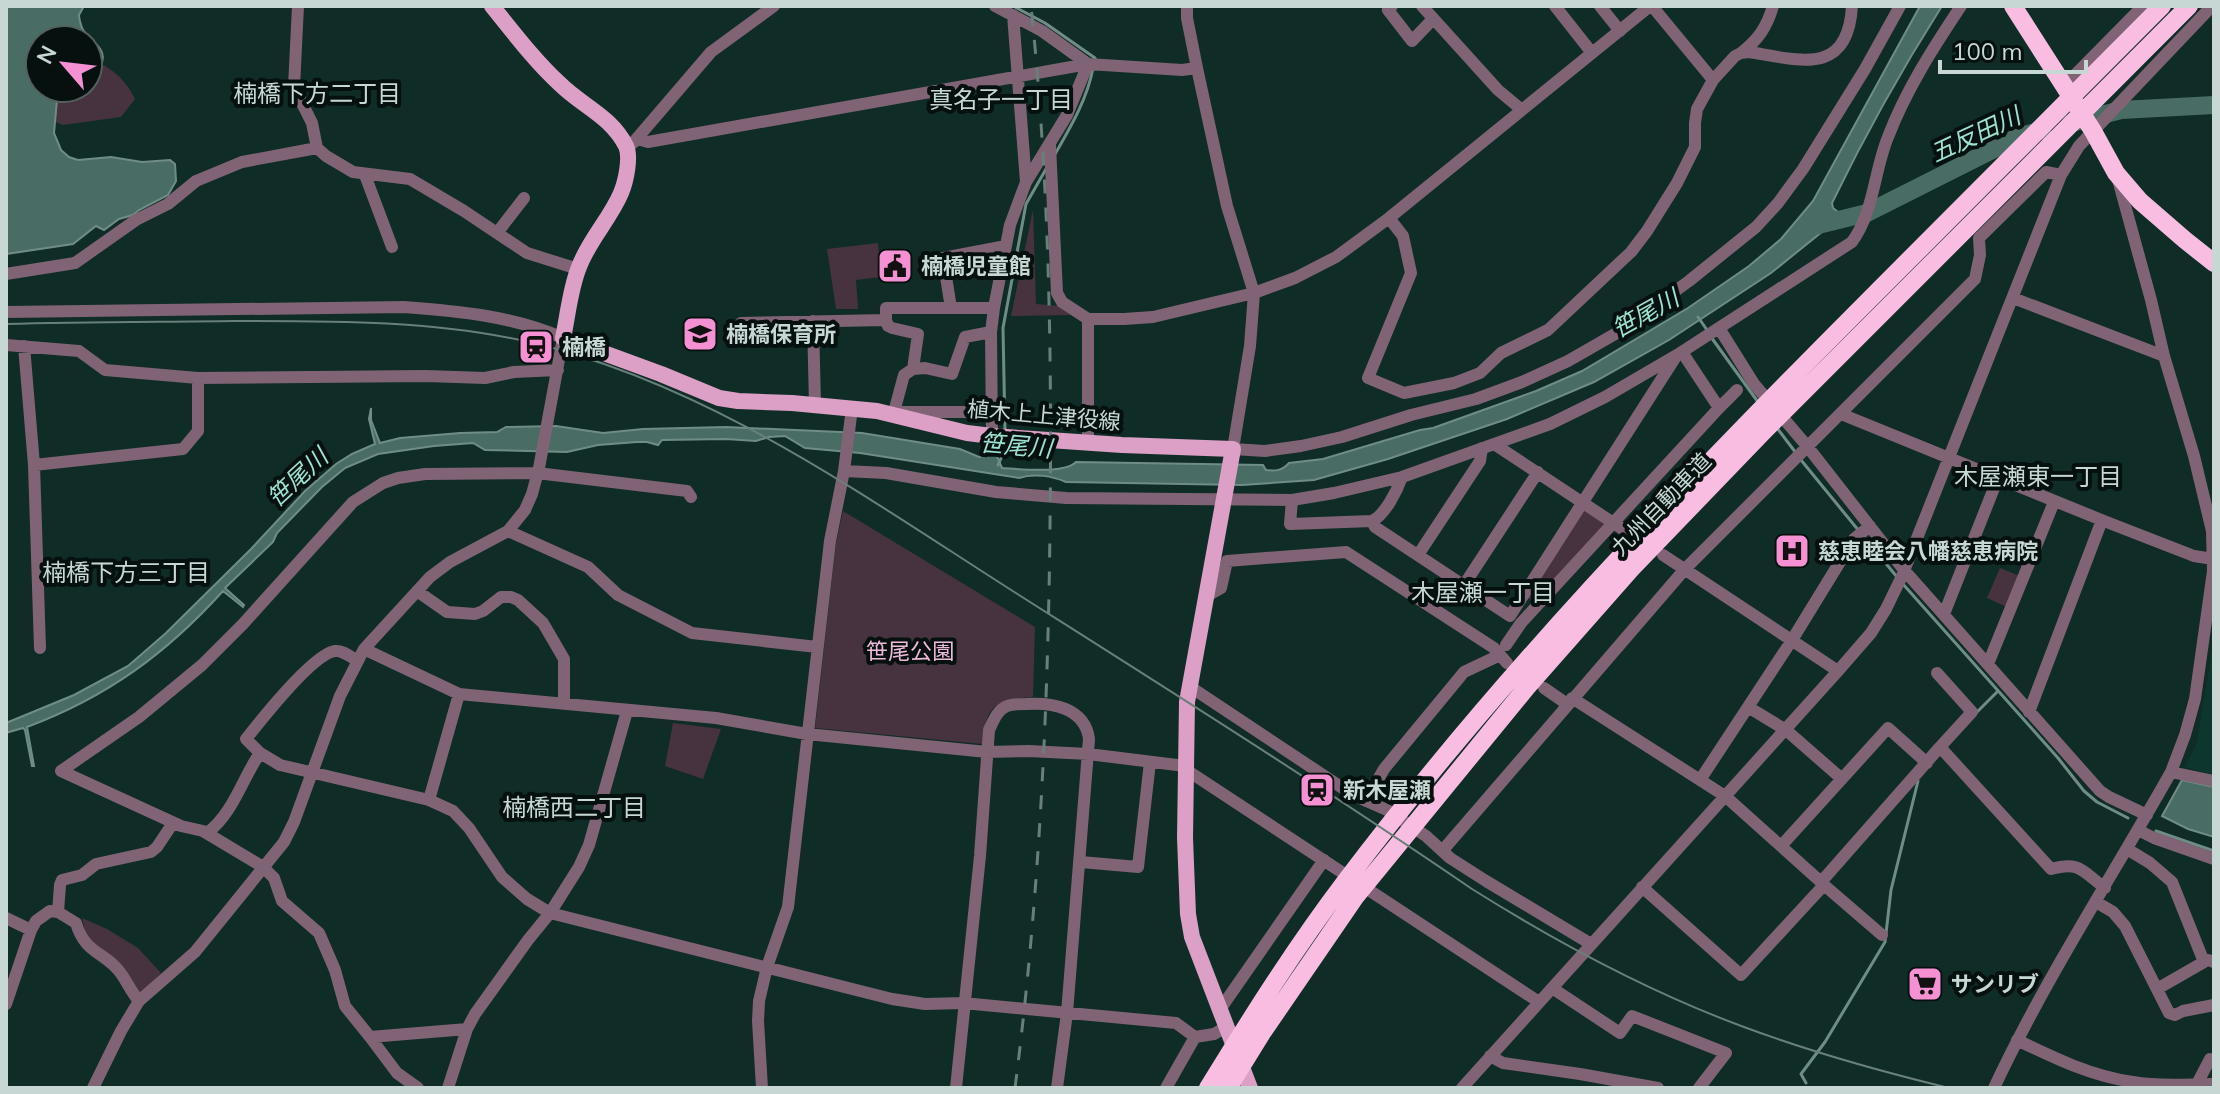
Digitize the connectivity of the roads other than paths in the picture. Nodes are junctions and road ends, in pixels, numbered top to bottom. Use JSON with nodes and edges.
{"nodes":[{"id":1,"x":298,"y":6,"type":"edge"},
{"id":2,"x":492,"y":6,"type":"edge"},
{"id":3,"x":774,"y":6,"type":"edge"},
{"id":4,"x":995,"y":6,"type":"edge"},
{"id":5,"x":1187,"y":6,"type":"edge"},
{"id":6,"x":1392,"y":6,"type":"edge"},
{"id":7,"x":1422,"y":6,"type":"edge"},
{"id":8,"x":1555,"y":6,"type":"edge"},
{"id":9,"x":1600,"y":6,"type":"edge"},
{"id":10,"x":1651,"y":6,"type":"edge"},
{"id":11,"x":1773,"y":6,"type":"edge"},
{"id":12,"x":1852,"y":6,"type":"edge"},
{"id":13,"x":1900,"y":6,"type":"edge"},
{"id":14,"x":1961,"y":6,"type":"edge"},
{"id":15,"x":2013,"y":6,"type":"edge"},
{"id":16,"x":2143,"y":6,"type":"edge"},
{"id":17,"x":2162,"y":6,"type":"edge"},
{"id":18,"x":2189,"y":6,"type":"edge"},
{"id":19,"x":2212,"y":6,"type":"edge"},
{"id":20,"x":1013,"y":15,"type":"junction"},
{"id":21,"x":1433,"y":19,"type":"junction"},
{"id":22,"x":1620,"y":31,"type":"junction"},
{"id":23,"x":1592,"y":53,"type":"junction"},
{"id":24,"x":1741,"y":53,"type":"junction"},
{"id":25,"x":1088,"y":64,"type":"junction"},
{"id":26,"x":1197,"y":68,"type":"junction"},
{"id":27,"x":1018,"y":76,"type":"junction"},
{"id":28,"x":1713,"y":80,"type":"junction"},
{"id":29,"x":2064,"y":86,"type":"junction"},
{"id":30,"x":1522,"y":110,"type":"junction"},
{"id":31,"x":2093,"y":131,"type":"junction"},
{"id":32,"x":632,"y":144,"type":"junction"},
{"id":33,"x":1050,"y":145,"type":"junction"},
{"id":34,"x":317,"y":148,"type":"junction"},
{"id":35,"x":2116,"y":173,"type":"junction"},
{"id":36,"x":365,"y":175,"type":"junction"},
{"id":37,"x":2061,"y":175,"type":"junction"},
{"id":38,"x":1026,"y":182,"type":"junction"},
{"id":39,"x":524,"y":198,"type":"dead end"},
{"id":40,"x":1389,"y":218,"type":"junction"},
{"id":41,"x":497,"y":233,"type":"junction"},
{"id":42,"x":1939,"y":243,"type":"junction"},
{"id":43,"x":1006,"y":246,"type":"junction"},
{"id":44,"x":392,"y":247,"type":"dead end"},
{"id":45,"x":2214,"y":263,"type":"edge"},
{"id":46,"x":578,"y":269,"type":"junction"},
{"id":47,"x":6,"y":274,"type":"edge"},
{"id":48,"x":1254,"y":293,"type":"junction"},
{"id":49,"x":2013,"y":298,"type":"junction"},
{"id":50,"x":951,"y":308,"type":"junction"},
{"id":51,"x":994,"y":308,"type":"junction"},
{"id":52,"x":6,"y":312,"type":"edge"},
{"id":53,"x":1088,"y":319,"type":"junction"},
{"id":54,"x":886,"y":320,"type":"junction"},
{"id":55,"x":813,"y":321,"type":"junction"},
{"id":56,"x":741,"y":323,"type":"dead end"},
{"id":57,"x":991,"y":332,"type":"junction"},
{"id":58,"x":1712,"y":333,"type":"junction"},
{"id":59,"x":563,"y":338,"type":"junction"},
{"id":60,"x":6,"y":345,"type":"edge"},
{"id":61,"x":24,"y":346,"type":"junction"},
{"id":62,"x":1680,"y":354,"type":"junction"},
{"id":63,"x":2164,"y":356,"type":"junction"},
{"id":64,"x":913,"y":369,"type":"junction"},
{"id":65,"x":557,"y":374,"type":"junction"},
{"id":66,"x":198,"y":378,"type":"junction"},
{"id":67,"x":1737,"y":390,"type":"dead end"},
{"id":68,"x":1404,"y":393,"type":"junction"},
{"id":69,"x":815,"y":405,"type":"junction"},
{"id":70,"x":1719,"y":408,"type":"junction"},
{"id":71,"x":888,"y":412,"type":"junction"},
{"id":72,"x":992,"y":412,"type":"junction"},
{"id":73,"x":851,"y":413,"type":"junction"},
{"id":74,"x":1841,"y":414,"type":"junction"},
{"id":75,"x":1408,"y":416,"type":"junction"},
{"id":76,"x":1758,"y":424,"type":"junction"},
{"id":77,"x":992,"y":436,"type":"junction"},
{"id":78,"x":1088,"y":443,"type":"junction"},
{"id":79,"x":1488,"y":446,"type":"junction"},
{"id":80,"x":1804,"y":449,"type":"junction"},
{"id":81,"x":1233,"y":451,"type":"junction"},
{"id":82,"x":1950,"y":458,"type":"junction"},
{"id":83,"x":34,"y":465,"type":"junction"},
{"id":84,"x":844,"y":469,"type":"junction"},
{"id":85,"x":538,"y":470,"type":"junction"},
{"id":86,"x":1538,"y":472,"type":"junction"},
{"id":87,"x":1402,"y":477,"type":"junction"},
{"id":88,"x":1998,"y":478,"type":"junction"},
{"id":89,"x":2210,"y":495,"type":"edge"},
{"id":90,"x":691,"y":497,"type":"dead end"},
{"id":91,"x":1224,"y":497,"type":"junction"},
{"id":92,"x":1292,"y":500,"type":"junction"},
{"id":93,"x":1583,"y":501,"type":"junction"},
{"id":94,"x":2054,"y":502,"type":"junction"},
{"id":95,"x":2102,"y":520,"type":"junction"},
{"id":96,"x":1372,"y":521,"type":"junction"},
{"id":97,"x":1614,"y":523,"type":"junction"},
{"id":98,"x":2213,"y":530,"type":"edge"},
{"id":99,"x":508,"y":531,"type":"junction"},
{"id":100,"x":1863,"y":531,"type":"junction"},
{"id":101,"x":1627,"y":532,"type":"dead end"},
{"id":102,"x":1418,"y":555,"type":"junction"},
{"id":103,"x":1663,"y":555,"type":"dead end"},
{"id":104,"x":2213,"y":559,"type":"edge"},
{"id":105,"x":1685,"y":569,"type":"junction"},
{"id":106,"x":2214,"y":571,"type":"edge"},
{"id":107,"x":1903,"y":573,"type":"junction"},
{"id":108,"x":1464,"y":585,"type":"junction"},
{"id":109,"x":417,"y":591,"type":"junction"},
{"id":110,"x":1205,"y":597,"type":"junction"},
{"id":111,"x":1944,"y":614,"type":"junction"},
{"id":112,"x":1516,"y":619,"type":"junction"},
{"id":113,"x":1792,"y":640,"type":"junction"},
{"id":114,"x":817,"y":647,"type":"junction"},
{"id":115,"x":40,"y":648,"type":"dead end"},
{"id":116,"x":1504,"y":654,"type":"junction"},
{"id":117,"x":361,"y":655,"type":"junction"},
{"id":118,"x":1988,"y":664,"type":"junction"},
{"id":119,"x":1838,"y":671,"type":"junction"},
{"id":120,"x":1937,"y":673,"type":"dead end"},
{"id":121,"x":1189,"y":686,"type":"junction"},
{"id":122,"x":1544,"y":688,"type":"dead end"},
{"id":123,"x":459,"y":694,"type":"junction"},
{"id":124,"x":1570,"y":701,"type":"junction"},
{"id":125,"x":564,"y":703,"type":"junction"},
{"id":126,"x":1748,"y":707,"type":"junction"},
{"id":127,"x":627,"y":711,"type":"junction"},
{"id":128,"x":2029,"y":712,"type":"junction"},
{"id":129,"x":1786,"y":730,"type":"junction"},
{"id":130,"x":807,"y":734,"type":"junction"},
{"id":131,"x":1940,"y":747,"type":"junction"},
{"id":132,"x":987,"y":752,"type":"junction"},
{"id":133,"x":260,"y":753,"type":"junction"},
{"id":134,"x":1088,"y":754,"type":"junction"},
{"id":135,"x":1150,"y":762,"type":"junction"},
{"id":136,"x":1927,"y":763,"type":"junction"},
{"id":137,"x":1185,"y":768,"type":"junction"},
{"id":138,"x":311,"y":772,"type":"junction"},
{"id":139,"x":2171,"y":772,"type":"junction"},
{"id":140,"x":1842,"y":779,"type":"junction"},
{"id":141,"x":1700,"y":780,"type":"junction"},
{"id":142,"x":2214,"y":781,"type":"edge"},
{"id":143,"x":1725,"y":796,"type":"junction"},
{"id":144,"x":429,"y":800,"type":"junction"},
{"id":145,"x":1366,"y":801,"type":"junction"},
{"id":146,"x":2147,"y":815,"type":"junction"},
{"id":147,"x":173,"y":823,"type":"junction"},
{"id":148,"x":2138,"y":830,"type":"junction"},
{"id":149,"x":207,"y":833,"type":"junction"},
{"id":150,"x":1781,"y":846,"type":"junction"},
{"id":151,"x":2127,"y":849,"type":"junction"},
{"id":152,"x":1443,"y":850,"type":"junction"},
{"id":153,"x":2214,"y":859,"type":"edge"},
{"id":154,"x":1324,"y":860,"type":"junction"},
{"id":155,"x":1081,"y":862,"type":"junction"},
{"id":156,"x":263,"y":867,"type":"junction"},
{"id":157,"x":1822,"y":883,"type":"junction"},
{"id":158,"x":1642,"y":887,"type":"junction"},
{"id":159,"x":2105,"y":888,"type":"junction"},
{"id":160,"x":2096,"y":902,"type":"junction"},
{"id":161,"x":58,"y":912,"type":"junction"},
{"id":162,"x":550,"y":913,"type":"junction"},
{"id":163,"x":6,"y":918,"type":"edge"},
{"id":164,"x":31,"y":930,"type":"junction"},
{"id":165,"x":1882,"y":935,"type":"dead end"},
{"id":166,"x":1591,"y":944,"type":"junction"},
{"id":167,"x":2209,"y":962,"type":"edge"},
{"id":168,"x":767,"y":967,"type":"junction"},
{"id":169,"x":10,"y":978,"type":"edge"},
{"id":170,"x":1552,"y":988,"type":"junction"},
{"id":171,"x":2157,"y":989,"type":"junction"},
{"id":172,"x":139,"y":1001,"type":"junction"},
{"id":173,"x":1539,"y":1002,"type":"junction"},
{"id":174,"x":963,"y":1003,"type":"junction"},
{"id":175,"x":6,"y":1004,"type":"edge"},
{"id":176,"x":2214,"y":1005,"type":"edge"},
{"id":177,"x":1221,"y":1008,"type":"junction"},
{"id":178,"x":1067,"y":1013,"type":"junction"},
{"id":179,"x":1228,"y":1026,"type":"junction"},
{"id":180,"x":467,"y":1029,"type":"junction"},
{"id":181,"x":370,"y":1037,"type":"junction"},
{"id":182,"x":1195,"y":1037,"type":"junction"},
{"id":183,"x":2017,"y":1040,"type":"junction"},
{"id":184,"x":1490,"y":1056,"type":"junction"},
{"id":185,"x":2210,"y":1059,"type":"dead end"},
{"id":186,"x":2197,"y":1084,"type":"junction"},
{"id":187,"x":2214,"y":1084,"type":"edge"},
{"id":188,"x":93,"y":1088,"type":"edge"},
{"id":189,"x":418,"y":1088,"type":"edge"},
{"id":190,"x":448,"y":1088,"type":"edge"},
{"id":191,"x":762,"y":1088,"type":"edge"},
{"id":192,"x":956,"y":1088,"type":"edge"},
{"id":193,"x":1057,"y":1088,"type":"edge"},
{"id":194,"x":1166,"y":1088,"type":"edge"},
{"id":195,"x":1208,"y":1088,"type":"edge"},
{"id":196,"x":1228,"y":1088,"type":"edge"},
{"id":197,"x":1250,"y":1088,"type":"edge"},
{"id":198,"x":1462,"y":1088,"type":"edge"},
{"id":199,"x":1658,"y":1088,"type":"edge"},
{"id":200,"x":1699,"y":1088,"type":"edge"},
{"id":201,"x":1994,"y":1088,"type":"edge"}],
"edges":[{"from":1,"to":34,"type":"street"},
{"from":2,"to":32,"type":"main road"},
{"from":3,"to":32,"type":"street"},
{"from":4,"to":20,"type":"street"},
{"from":5,"to":26,"type":"street"},
{"from":6,"to":21,"type":"street"},
{"from":7,"to":21,"type":"street"},
{"from":8,"to":23,"type":"street"},
{"from":9,"to":22,"type":"street"},
{"from":10,"to":22,"type":"street"},
{"from":10,"to":28,"type":"street"},
{"from":11,"to":24,"type":"street"},
{"from":12,"to":24,"type":"street"},
{"from":13,"to":75,"type":"street"},
{"from":14,"to":58,"type":"street"},
{"from":15,"to":29,"type":"highway"},
{"from":16,"to":29,"type":"street"},
{"from":17,"to":42,"type":"highway","name":"九州自動車道"},
{"from":18,"to":42,"type":"highway","name":"九州自動車道"},
{"from":19,"to":31,"type":"street"},
{"from":20,"to":25,"type":"street"},
{"from":20,"to":27,"type":"street"},
{"from":21,"to":30,"type":"street"},
{"from":22,"to":23,"type":"street"},
{"from":23,"to":30,"type":"street"},
{"from":24,"to":28,"type":"street"},
{"from":25,"to":26,"type":"street"},
{"from":25,"to":27,"type":"street"},
{"from":25,"to":33,"type":"street"},
{"from":26,"to":48,"type":"street"},
{"from":27,"to":32,"type":"street"},
{"from":27,"to":38,"type":"street"},
{"from":28,"to":68,"type":"street"},
{"from":29,"to":31,"type":"highway"},
{"from":30,"to":40,"type":"street"},
{"from":31,"to":35,"type":"highway"},
{"from":31,"to":37,"type":"street"},
{"from":32,"to":46,"type":"main road"},
{"from":33,"to":38,"type":"street"},
{"from":33,"to":53,"type":"street"},
{"from":34,"to":36,"type":"street"},
{"from":34,"to":47,"type":"street"},
{"from":35,"to":45,"type":"highway"},
{"from":35,"to":63,"type":"street"},
{"from":36,"to":41,"type":"street"},
{"from":36,"to":44,"type":"street"},
{"from":37,"to":49,"type":"street"},
{"from":37,"to":74,"type":"street"},
{"from":38,"to":43,"type":"street"},
{"from":39,"to":41,"type":"street"},
{"from":40,"to":48,"type":"street"},
{"from":40,"to":68,"type":"street"},
{"from":41,"to":46,"type":"street"},
{"from":42,"to":76,"type":"highway","name":"九州自動車道"},
{"from":43,"to":50,"type":"street"},
{"from":43,"to":51,"type":"street"},
{"from":46,"to":59,"type":"main road"},
{"from":48,"to":53,"type":"street"},
{"from":48,"to":81,"type":"street"},
{"from":49,"to":63,"type":"street"},
{"from":49,"to":82,"type":"street"},
{"from":50,"to":51,"type":"street"},
{"from":50,"to":54,"type":"street"},
{"from":51,"to":57,"type":"street"},
{"from":52,"to":59,"type":"street"},
{"from":53,"to":78,"type":"street"},
{"from":54,"to":55,"type":"street"},
{"from":54,"to":64,"type":"street"},
{"from":55,"to":56,"type":"street"},
{"from":55,"to":69,"type":"street"},
{"from":57,"to":64,"type":"street"},
{"from":57,"to":72,"type":"street"},
{"from":58,"to":62,"type":"street"},
{"from":58,"to":80,"type":"street"},
{"from":59,"to":65,"type":"street"},
{"from":59,"to":69,"type":"main road","name":"植木上上津役線"},
{"from":60,"to":61,"type":"street"},
{"from":61,"to":66,"type":"street"},
{"from":61,"to":83,"type":"street"},
{"from":62,"to":70,"type":"street"},
{"from":62,"to":79,"type":"street"},
{"from":62,"to":93,"type":"street"},
{"from":63,"to":89,"type":"street"},
{"from":64,"to":71,"type":"street"},
{"from":65,"to":66,"type":"street"},
{"from":65,"to":85,"type":"street"},
{"from":66,"to":83,"type":"street"},
{"from":67,"to":70,"type":"street"},
{"from":68,"to":75,"type":"street"},
{"from":69,"to":73,"type":"main road","name":"植木上上津役線"},
{"from":70,"to":97,"type":"street"},
{"from":71,"to":72,"type":"street"},
{"from":71,"to":73,"type":"main road","name":"植木上上津役線"},
{"from":71,"to":77,"type":"main road","name":"植木上上津役線"},
{"from":72,"to":77,"type":"street"},
{"from":73,"to":84,"type":"street"},
{"from":74,"to":80,"type":"street"},
{"from":74,"to":82,"type":"street"},
{"from":75,"to":81,"type":"street"},
{"from":76,"to":195,"type":"highway","name":"九州自動車道"},
{"from":76,"to":196,"type":"highway","name":"九州自動車道"},
{"from":77,"to":78,"type":"main road","name":"植木上上津役線"},
{"from":78,"to":81,"type":"main road","name":"植木上上津役線"},
{"from":79,"to":86,"type":"street"},
{"from":79,"to":87,"type":"street"},
{"from":79,"to":102,"type":"street"},
{"from":80,"to":100,"type":"street"},
{"from":80,"to":105,"type":"street"},
{"from":81,"to":91,"type":"main road"},
{"from":82,"to":88,"type":"street"},
{"from":82,"to":107,"type":"street"},
{"from":83,"to":115,"type":"street"},
{"from":84,"to":91,"type":"street"},
{"from":84,"to":114,"type":"street"},
{"from":85,"to":90,"type":"street"},
{"from":85,"to":99,"type":"street"},
{"from":85,"to":147,"type":"street"},
{"from":86,"to":93,"type":"street"},
{"from":86,"to":108,"type":"street"},
{"from":87,"to":92,"type":"street"},
{"from":87,"to":96,"type":"street"},
{"from":88,"to":94,"type":"street"},
{"from":88,"to":111,"type":"street"},
{"from":89,"to":98,"type":"street"},
{"from":91,"to":92,"type":"street"},
{"from":91,"to":110,"type":"main road"},
{"from":92,"to":96,"type":"street"},
{"from":93,"to":97,"type":"street"},
{"from":93,"to":112,"type":"street"},
{"from":94,"to":95,"type":"street"},
{"from":94,"to":118,"type":"street"},
{"from":95,"to":104,"type":"street"},
{"from":95,"to":128,"type":"street"},
{"from":96,"to":102,"type":"street"},
{"from":97,"to":101,"type":"street"},
{"from":97,"to":112,"type":"street"},
{"from":98,"to":104,"type":"street"},
{"from":99,"to":109,"type":"street"},
{"from":99,"to":114,"type":"street"},
{"from":100,"to":107,"type":"street"},
{"from":100,"to":113,"type":"street"},
{"from":102,"to":108,"type":"street"},
{"from":103,"to":105,"type":"street"},
{"from":104,"to":106,"type":"street"},
{"from":105,"to":113,"type":"street"},
{"from":105,"to":124,"type":"street"},
{"from":106,"to":139,"type":"street"},
{"from":107,"to":111,"type":"street"},
{"from":107,"to":119,"type":"street"},
{"from":108,"to":112,"type":"street"},
{"from":109,"to":117,"type":"street"},
{"from":109,"to":125,"type":"street"},
{"from":110,"to":116,"type":"street"},
{"from":110,"to":121,"type":"main road"},
{"from":111,"to":118,"type":"street"},
{"from":112,"to":116,"type":"street"},
{"from":113,"to":119,"type":"street"},
{"from":113,"to":126,"type":"street"},
{"from":114,"to":130,"type":"street"},
{"from":116,"to":145,"type":"street"},
{"from":117,"to":123,"type":"street"},
{"from":117,"to":133,"type":"street"},
{"from":117,"to":138,"type":"street"},
{"from":118,"to":128,"type":"street"},
{"from":119,"to":129,"type":"street"},
{"from":120,"to":131,"type":"street"},
{"from":121,"to":137,"type":"main road"},
{"from":121,"to":145,"type":"street"},
{"from":122,"to":124,"type":"street"},
{"from":123,"to":125,"type":"street"},
{"from":123,"to":144,"type":"street"},
{"from":124,"to":141,"type":"street"},
{"from":124,"to":152,"type":"street"},
{"from":125,"to":127,"type":"street"},
{"from":126,"to":129,"type":"street"},
{"from":126,"to":141,"type":"street"},
{"from":127,"to":130,"type":"street"},
{"from":127,"to":162,"type":"street"},
{"from":128,"to":146,"type":"street"},
{"from":129,"to":140,"type":"street"},
{"from":129,"to":143,"type":"street"},
{"from":130,"to":132,"type":"street"},
{"from":130,"to":168,"type":"street"},
{"from":131,"to":136,"type":"street"},
{"from":131,"to":159,"type":"street"},
{"from":132,"to":134,"type":"street"},
{"from":132,"to":134,"type":"street"},
{"from":132,"to":174,"type":"street"},
{"from":133,"to":138,"type":"street"},
{"from":133,"to":149,"type":"street"},
{"from":134,"to":135,"type":"street"},
{"from":134,"to":155,"type":"street"},
{"from":135,"to":137,"type":"street"},
{"from":135,"to":155,"type":"street"},
{"from":136,"to":140,"type":"street"},
{"from":136,"to":157,"type":"street"},
{"from":137,"to":154,"type":"street"},
{"from":137,"to":177,"type":"main road"},
{"from":138,"to":144,"type":"street"},
{"from":138,"to":156,"type":"street"},
{"from":139,"to":142,"type":"street"},
{"from":139,"to":146,"type":"street"},
{"from":140,"to":150,"type":"street"},
{"from":141,"to":143,"type":"street"},
{"from":143,"to":150,"type":"street"},
{"from":143,"to":158,"type":"street"},
{"from":144,"to":162,"type":"street"},
{"from":145,"to":152,"type":"street"},
{"from":146,"to":148,"type":"street"},
{"from":147,"to":149,"type":"street"},
{"from":147,"to":161,"type":"street"},
{"from":148,"to":151,"type":"street"},
{"from":148,"to":153,"type":"street"},
{"from":149,"to":156,"type":"street"},
{"from":150,"to":157,"type":"street"},
{"from":151,"to":159,"type":"street"},
{"from":151,"to":167,"type":"street"},
{"from":152,"to":166,"type":"street"},
{"from":154,"to":173,"type":"street"},
{"from":154,"to":177,"type":"street"},
{"from":155,"to":178,"type":"street"},
{"from":156,"to":172,"type":"street"},
{"from":156,"to":181,"type":"street"},
{"from":157,"to":158,"type":"street"},
{"from":157,"to":165,"type":"street"},
{"from":158,"to":166,"type":"street"},
{"from":159,"to":160,"type":"street"},
{"from":160,"to":171,"type":"street"},
{"from":160,"to":183,"type":"street"},
{"from":161,"to":164,"type":"street"},
{"from":161,"to":172,"type":"street"},
{"from":162,"to":168,"type":"street"},
{"from":162,"to":180,"type":"street"},
{"from":163,"to":164,"type":"street"},
{"from":164,"to":169,"type":"street"},
{"from":166,"to":170,"type":"street"},
{"from":167,"to":171,"type":"street"},
{"from":168,"to":174,"type":"street"},
{"from":168,"to":191,"type":"street"},
{"from":169,"to":175,"type":"street"},
{"from":170,"to":173,"type":"street"},
{"from":170,"to":200,"type":"street"},
{"from":171,"to":176,"type":"street"},
{"from":172,"to":188,"type":"street"},
{"from":173,"to":184,"type":"street"},
{"from":174,"to":178,"type":"street"},
{"from":174,"to":192,"type":"street"},
{"from":177,"to":179,"type":"main road"},
{"from":178,"to":182,"type":"street"},
{"from":178,"to":193,"type":"street"},
{"from":179,"to":182,"type":"street"},
{"from":179,"to":197,"type":"main road"},
{"from":180,"to":181,"type":"street"},
{"from":180,"to":190,"type":"street"},
{"from":181,"to":189,"type":"street"},
{"from":182,"to":194,"type":"street"},
{"from":183,"to":186,"type":"street"},
{"from":183,"to":201,"type":"street"},
{"from":184,"to":198,"type":"street"},
{"from":184,"to":199,"type":"street"},
{"from":185,"to":186,"type":"street"},
{"from":186,"to":187,"type":"street"}]}
